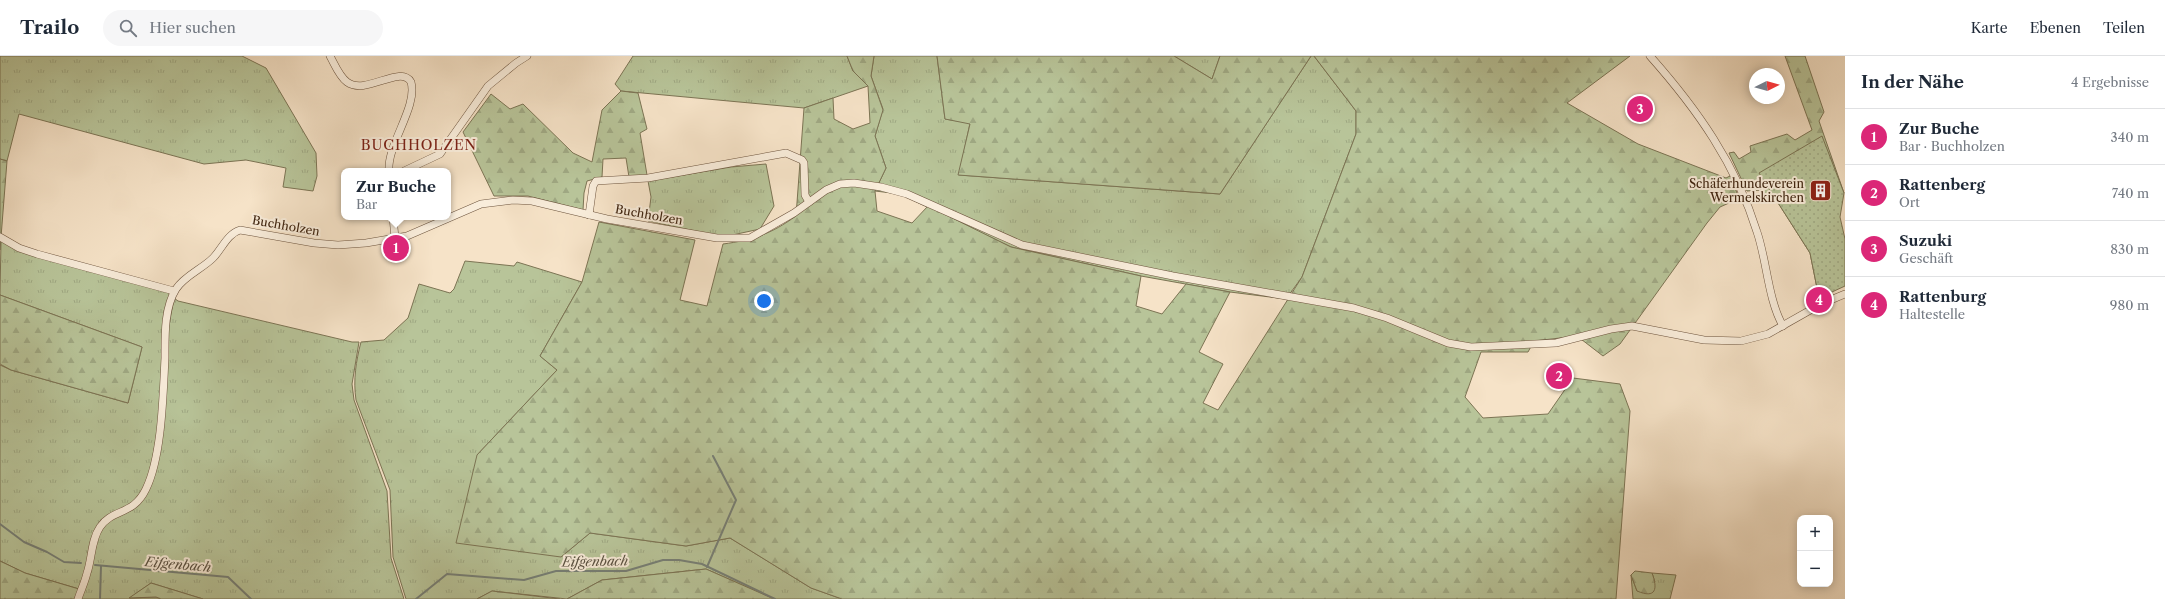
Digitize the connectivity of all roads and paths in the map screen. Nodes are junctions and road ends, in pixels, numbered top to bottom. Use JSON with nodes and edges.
{"nodes":[{"id":1,"x":330,"y":56,"type":"edge"},
{"id":2,"x":527,"y":56,"type":"edge"},
{"id":3,"x":1650,"y":56,"type":"edge"},
{"id":4,"x":389,"y":168,"type":"edge"},
{"id":5,"x":410,"y":168,"type":"edge"},
{"id":6,"x":808,"y":202,"type":"junction"},
{"id":7,"x":589,"y":215,"type":"junction"},
{"id":8,"x":451,"y":217,"type":"edge"},
{"id":9,"x":393,"y":220,"type":"edge"},
{"id":10,"x":444,"y":220,"type":"edge"},
{"id":11,"x":0,"y":238,"type":"edge"},
{"id":12,"x":394,"y":238,"type":"junction"},
{"id":13,"x":174,"y":291,"type":"junction"},
{"id":14,"x":1845,"y":294,"type":"edge"},
{"id":15,"x":1783,"y":326,"type":"junction"},
{"id":16,"x":78,"y":599,"type":"edge"}],
"edges":[{"from":1,"to":4,"type":"street"},
{"from":2,"to":5,"type":"street"},
{"from":3,"to":15,"type":"street"},
{"from":6,"to":7,"type":"street","name":"Buchholzen"},
{"from":6,"to":7,"type":"street"},
{"from":6,"to":15,"type":"street","name":"Buchholzen"},
{"from":7,"to":8,"type":"street","name":"Buchholzen"},
{"from":9,"to":12,"type":"street"},
{"from":10,"to":12,"type":"street","name":"Buchholzen"},
{"from":11,"to":13,"type":"street"},
{"from":12,"to":13,"type":"street","name":"Buchholzen"},
{"from":13,"to":16,"type":"street"},
{"from":14,"to":15,"type":"street","name":"Buchholzen"}]}
